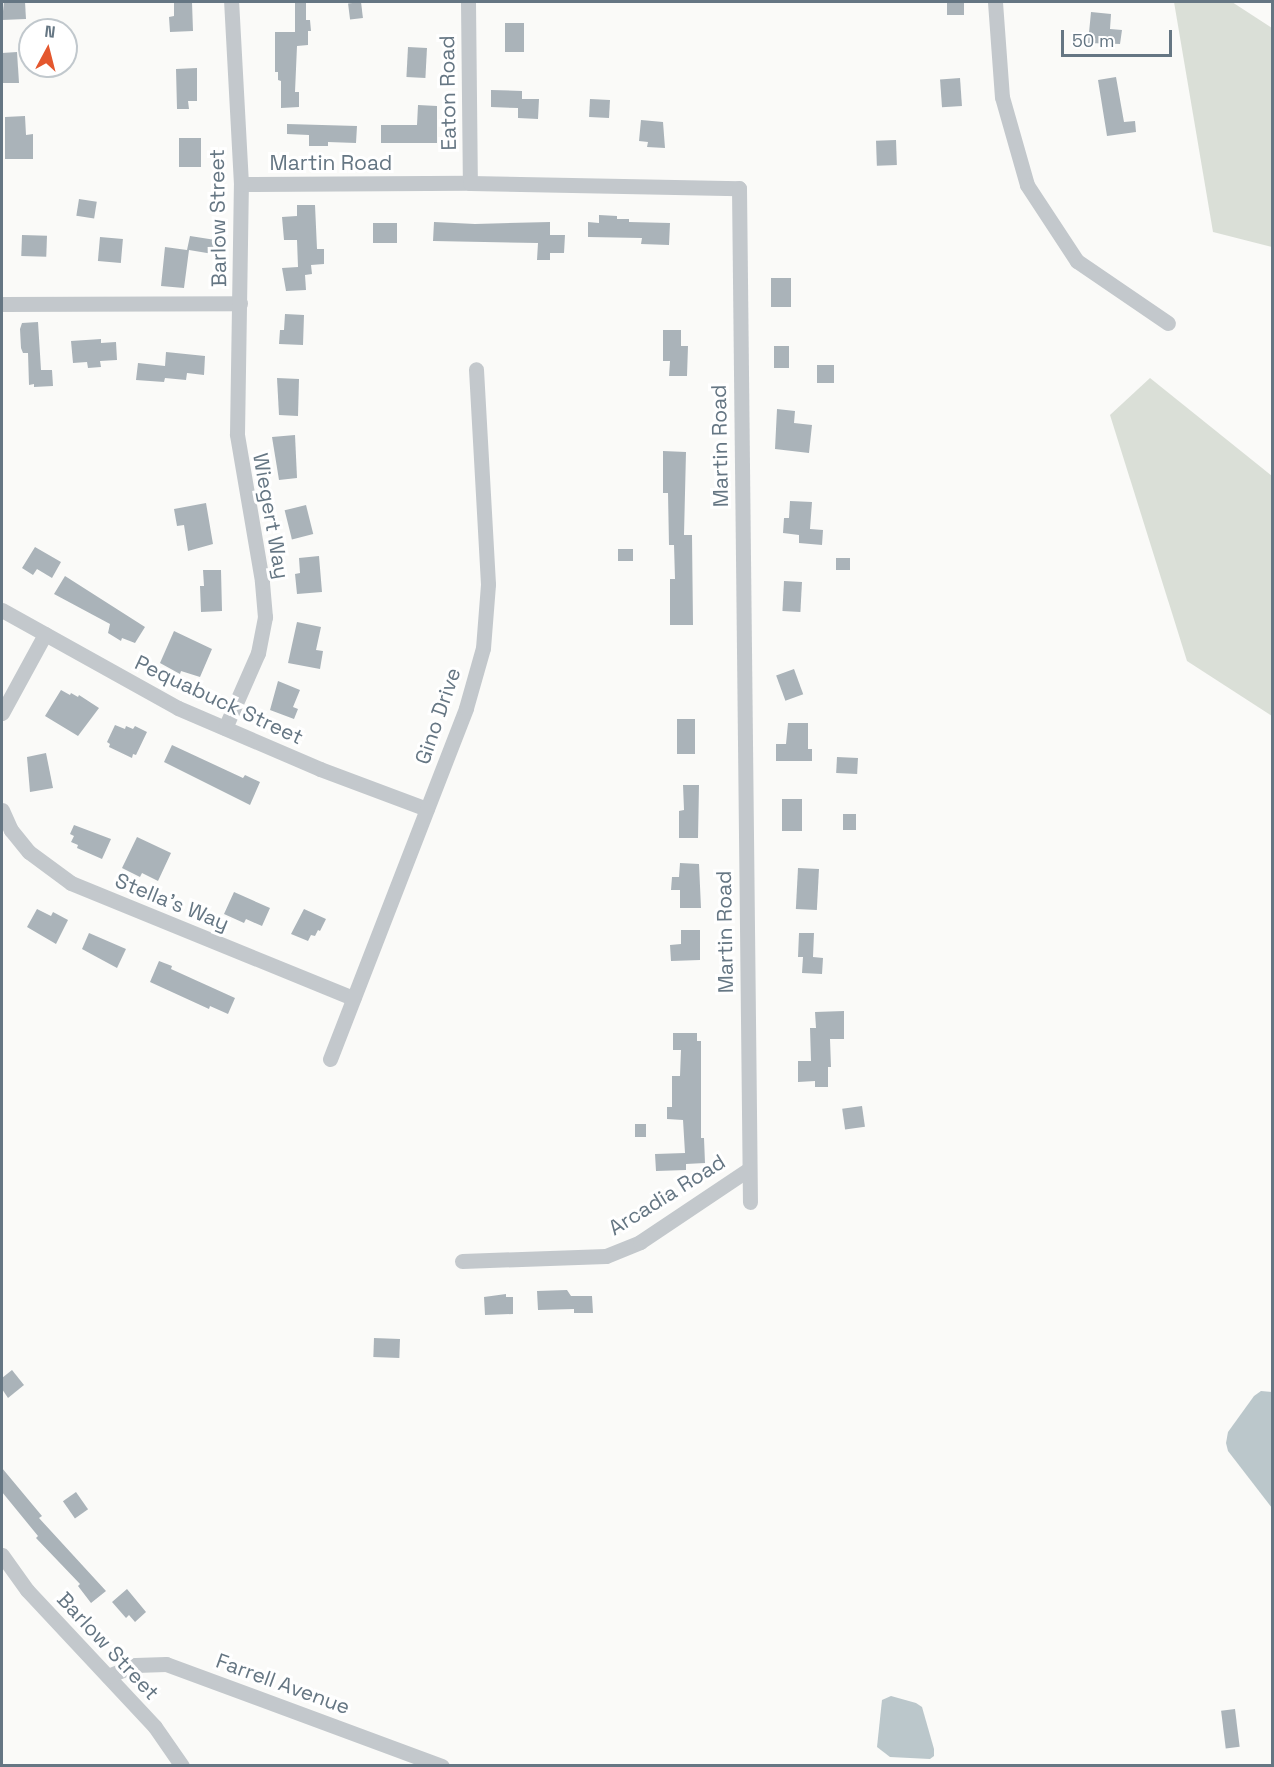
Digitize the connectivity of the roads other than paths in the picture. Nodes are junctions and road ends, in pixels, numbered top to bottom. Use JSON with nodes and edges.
{"nodes":[{"id":1,"x":231,"y":2,"type":"edge"},
{"id":2,"x":468,"y":2,"type":"edge"},
{"id":3,"x":995,"y":2,"type":"edge"},
{"id":4,"x":470,"y":183,"type":"junction"},
{"id":5,"x":241,"y":184,"type":"junction"},
{"id":6,"x":240,"y":303,"type":"junction"},
{"id":7,"x":2,"y":304,"type":"edge"},
{"id":8,"x":1168,"y":323,"type":"dead end"},
{"id":9,"x":476,"y":369,"type":"dead end"},
{"id":10,"x":2,"y":610,"type":"edge"},
{"id":11,"x":45,"y":634,"type":"junction"},
{"id":12,"x":2,"y":713,"type":"edge"},
{"id":13,"x":225,"y":728,"type":"junction"},
{"id":14,"x":427,"y":809,"type":"junction"},
{"id":15,"x":2,"y":810,"type":"edge"},
{"id":16,"x":353,"y":998,"type":"junction"},
{"id":17,"x":330,"y":1059,"type":"dead end"},
{"id":18,"x":749,"y":1169,"type":"junction"},
{"id":19,"x":750,"y":1202,"type":"dead end"},
{"id":20,"x":462,"y":1261,"type":"dead end"},
{"id":21,"x":2,"y":1555,"type":"edge"},
{"id":22,"x":108,"y":1676,"type":"junction"},
{"id":23,"x":182,"y":1766,"type":"edge"},
{"id":24,"x":442,"y":1766,"type":"edge"}],
"edges":[{"from":1,"to":5,"type":"street","name":"Barlow Street"},
{"from":2,"to":4,"type":"street","name":"Eaton Road"},
{"from":3,"to":8,"type":"street"},
{"from":4,"to":5,"type":"street","name":"Martin Road"},
{"from":4,"to":18,"type":"street","name":"Martin Road"},
{"from":5,"to":6,"type":"street","name":"Barlow Street"},
{"from":6,"to":7,"type":"street","name":"Barlow Street"},
{"from":6,"to":13,"type":"street","name":"Wiegert Way"},
{"from":9,"to":14,"type":"street","name":"Gino Drive"},
{"from":10,"to":11,"type":"street","name":"Pequabuck Street"},
{"from":11,"to":12,"type":"street"},
{"from":11,"to":13,"type":"street","name":"Pequabuck Street"},
{"from":13,"to":14,"type":"street","name":"Pequabuck Street"},
{"from":14,"to":16,"type":"street","name":"Gino Drive"},
{"from":15,"to":16,"type":"street","name":"Stella's Way"},
{"from":16,"to":17,"type":"street","name":"Gino Drive"},
{"from":18,"to":19,"type":"street","name":"Martin Road"},
{"from":18,"to":20,"type":"street","name":"Arcadia Road"},
{"from":21,"to":22,"type":"street","name":"Barlow Street"},
{"from":22,"to":23,"type":"street","name":"Barlow Street"},
{"from":22,"to":24,"type":"street","name":"Farrell Avenue"}]}
